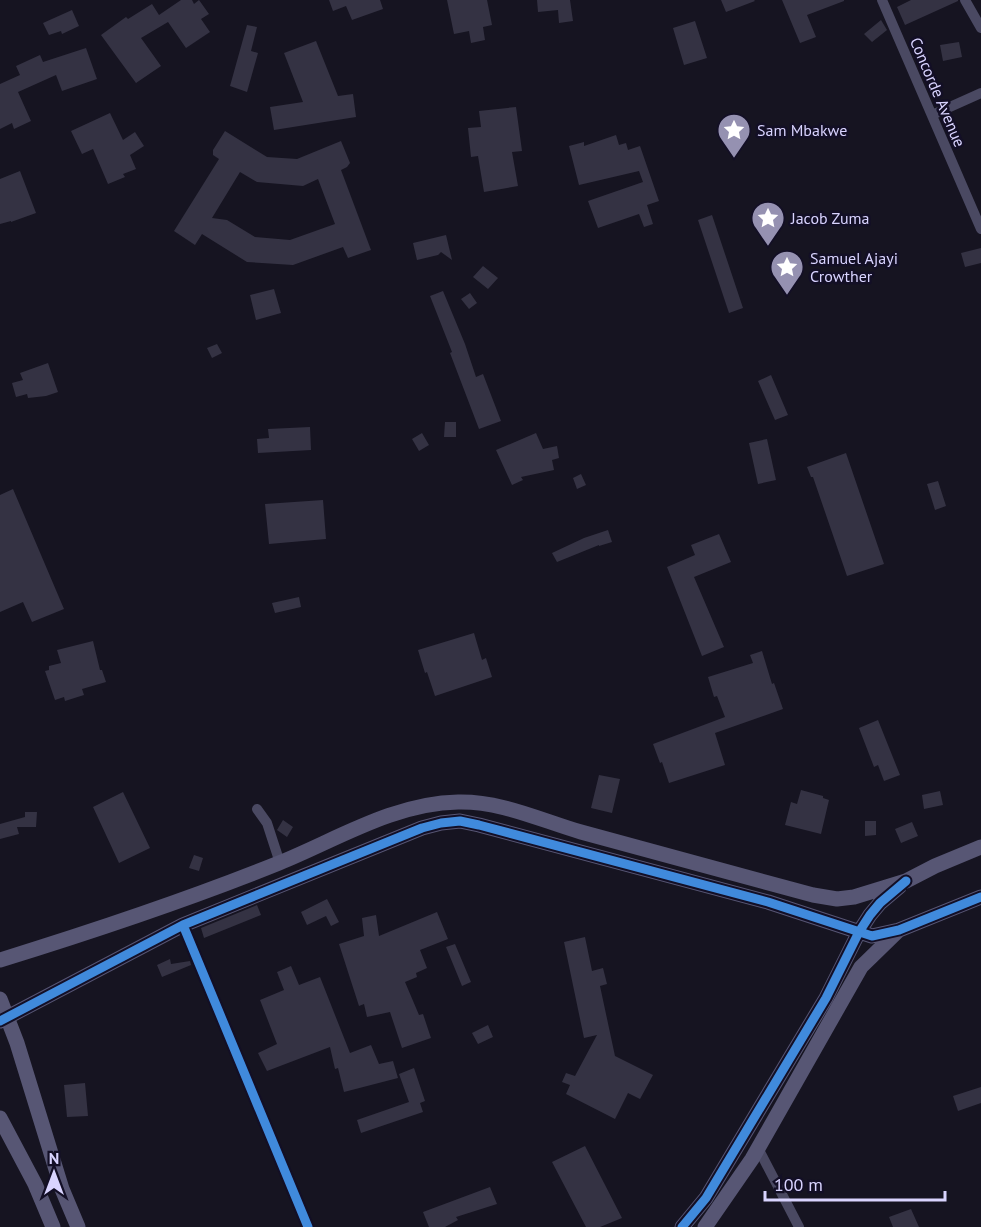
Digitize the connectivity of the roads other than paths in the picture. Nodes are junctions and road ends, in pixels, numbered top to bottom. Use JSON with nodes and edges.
{"nodes":[{"id":1,"x":882,"y":0,"type":"edge"},
{"id":2,"x":965,"y":0,"type":"edge"},
{"id":3,"x":981,"y":28,"type":"edge"},
{"id":4,"x":981,"y":93,"type":"edge"},
{"id":5,"x":932,"y":115,"type":"junction"},
{"id":6,"x":981,"y":229,"type":"edge"},
{"id":7,"x":440,"y":804,"type":"junction"},
{"id":8,"x":257,"y":809,"type":"dead end"},
{"id":9,"x":441,"y":823,"type":"junction"},
{"id":10,"x":981,"y":847,"type":"edge"},
{"id":11,"x":280,"y":862,"type":"junction"},
{"id":12,"x":906,"y":881,"type":"junction"},
{"id":13,"x":981,"y":897,"type":"edge"},
{"id":14,"x":183,"y":925,"type":"junction"},
{"id":15,"x":899,"y":930,"type":"junction"},
{"id":16,"x":859,"y":932,"type":"junction"},
{"id":17,"x":0,"y":960,"type":"edge"},
{"id":18,"x":0,"y":999,"type":"edge"},
{"id":19,"x":4,"y":1019,"type":"edge"},
{"id":20,"x":0,"y":1118,"type":"edge"},
{"id":21,"x":758,"y":1148,"type":"junction"},
{"id":22,"x":53,"y":1227,"type":"edge"},
{"id":23,"x":78,"y":1227,"type":"edge"},
{"id":24,"x":308,"y":1227,"type":"edge"},
{"id":25,"x":682,"y":1227,"type":"edge"},
{"id":26,"x":705,"y":1227,"type":"edge"},
{"id":27,"x":799,"y":1227,"type":"edge"}],
"edges":[{"from":1,"to":5,"type":"street","name":"Concorde Avenue"},
{"from":2,"to":3,"type":"street"},
{"from":4,"to":5,"type":"street"},
{"from":5,"to":6,"type":"street","name":"Concorde Avenue"},
{"from":7,"to":9,"type":"street"},
{"from":7,"to":11,"type":"street"},
{"from":7,"to":12,"type":"street"},
{"from":8,"to":11,"type":"street"},
{"from":9,"to":14,"type":"street"},
{"from":9,"to":16,"type":"street"},
{"from":10,"to":12,"type":"street"},
{"from":11,"to":17,"type":"street"},
{"from":12,"to":16,"type":"street"},
{"from":13,"to":15,"type":"street"},
{"from":14,"to":19,"type":"street"},
{"from":14,"to":24,"type":"street"},
{"from":15,"to":16,"type":"street"},
{"from":15,"to":21,"type":"street"},
{"from":16,"to":25,"type":"street"},
{"from":18,"to":19,"type":"street"},
{"from":19,"to":23,"type":"street"},
{"from":20,"to":22,"type":"street"},
{"from":21,"to":26,"type":"street"},
{"from":21,"to":27,"type":"street"}]}
